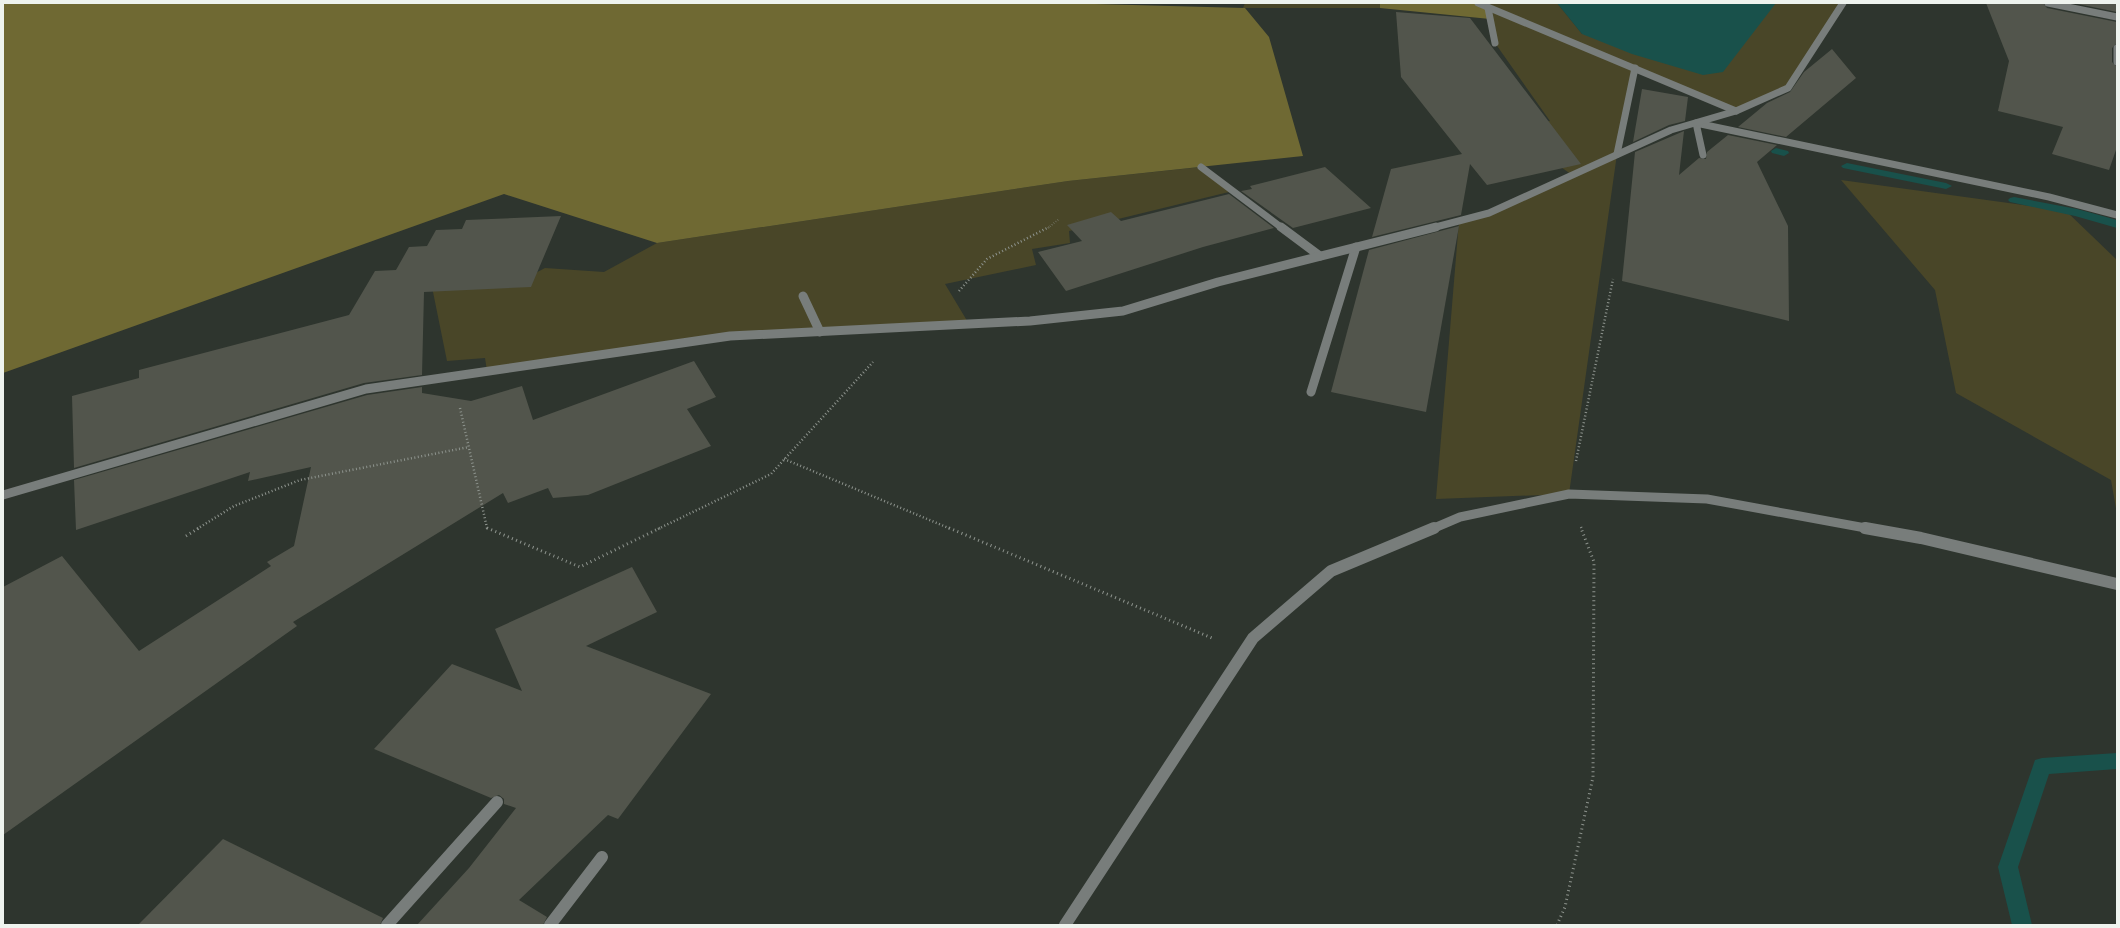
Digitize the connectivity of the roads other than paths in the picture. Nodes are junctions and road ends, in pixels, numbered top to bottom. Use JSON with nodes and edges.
{"nodes":[{"id":1,"x":1478,"y":3,"type":"edge"},
{"id":2,"x":1843,"y":3,"type":"edge"},
{"id":3,"x":2048,"y":3,"type":"edge"},
{"id":4,"x":1488,"y":8,"type":"junction"},
{"id":5,"x":2117,"y":17,"type":"edge"},
{"id":6,"x":1495,"y":43,"type":"dead end"},
{"id":7,"x":2117,"y":48,"type":"edge"},
{"id":8,"x":2117,"y":62,"type":"edge"},
{"id":9,"x":1635,"y":68,"type":"junction"},
{"id":10,"x":1736,"y":111,"type":"junction"},
{"id":11,"x":1696,"y":122,"type":"junction"},
{"id":12,"x":1617,"y":154,"type":"junction"},
{"id":13,"x":1703,"y":155,"type":"dead end"},
{"id":14,"x":1201,"y":167,"type":"dead end"},
{"id":15,"x":2117,"y":215,"type":"edge"},
{"id":16,"x":1356,"y":247,"type":"junction"},
{"id":17,"x":1320,"y":256,"type":"junction"},
{"id":18,"x":803,"y":296,"type":"dead end"},
{"id":19,"x":820,"y":332,"type":"junction"},
{"id":20,"x":1311,"y":392,"type":"dead end"},
{"id":21,"x":3,"y":495,"type":"edge"},
{"id":22,"x":2117,"y":584,"type":"edge"},
{"id":23,"x":497,"y":802,"type":"dead end"},
{"id":24,"x":602,"y":857,"type":"dead end"},
{"id":25,"x":387,"y":925,"type":"edge"},
{"id":26,"x":550,"y":925,"type":"edge"},
{"id":27,"x":1065,"y":925,"type":"edge"}],
"edges":[{"from":1,"to":4,"type":"street"},
{"from":2,"to":10,"type":"street"},
{"from":3,"to":5,"type":"street"},
{"from":4,"to":6,"type":"street"},
{"from":4,"to":9,"type":"street"},
{"from":7,"to":8,"type":"street"},
{"from":9,"to":10,"type":"street"},
{"from":9,"to":12,"type":"street"},
{"from":10,"to":11,"type":"street"},
{"from":11,"to":12,"type":"street"},
{"from":11,"to":13,"type":"street"},
{"from":11,"to":15,"type":"street"},
{"from":12,"to":16,"type":"street"},
{"from":14,"to":17,"type":"street"},
{"from":16,"to":17,"type":"street"},
{"from":16,"to":20,"type":"street"},
{"from":17,"to":19,"type":"street"},
{"from":18,"to":19,"type":"street"},
{"from":19,"to":21,"type":"street"},
{"from":22,"to":27,"type":"street"},
{"from":23,"to":25,"type":"street"},
{"from":24,"to":26,"type":"street"}]}
